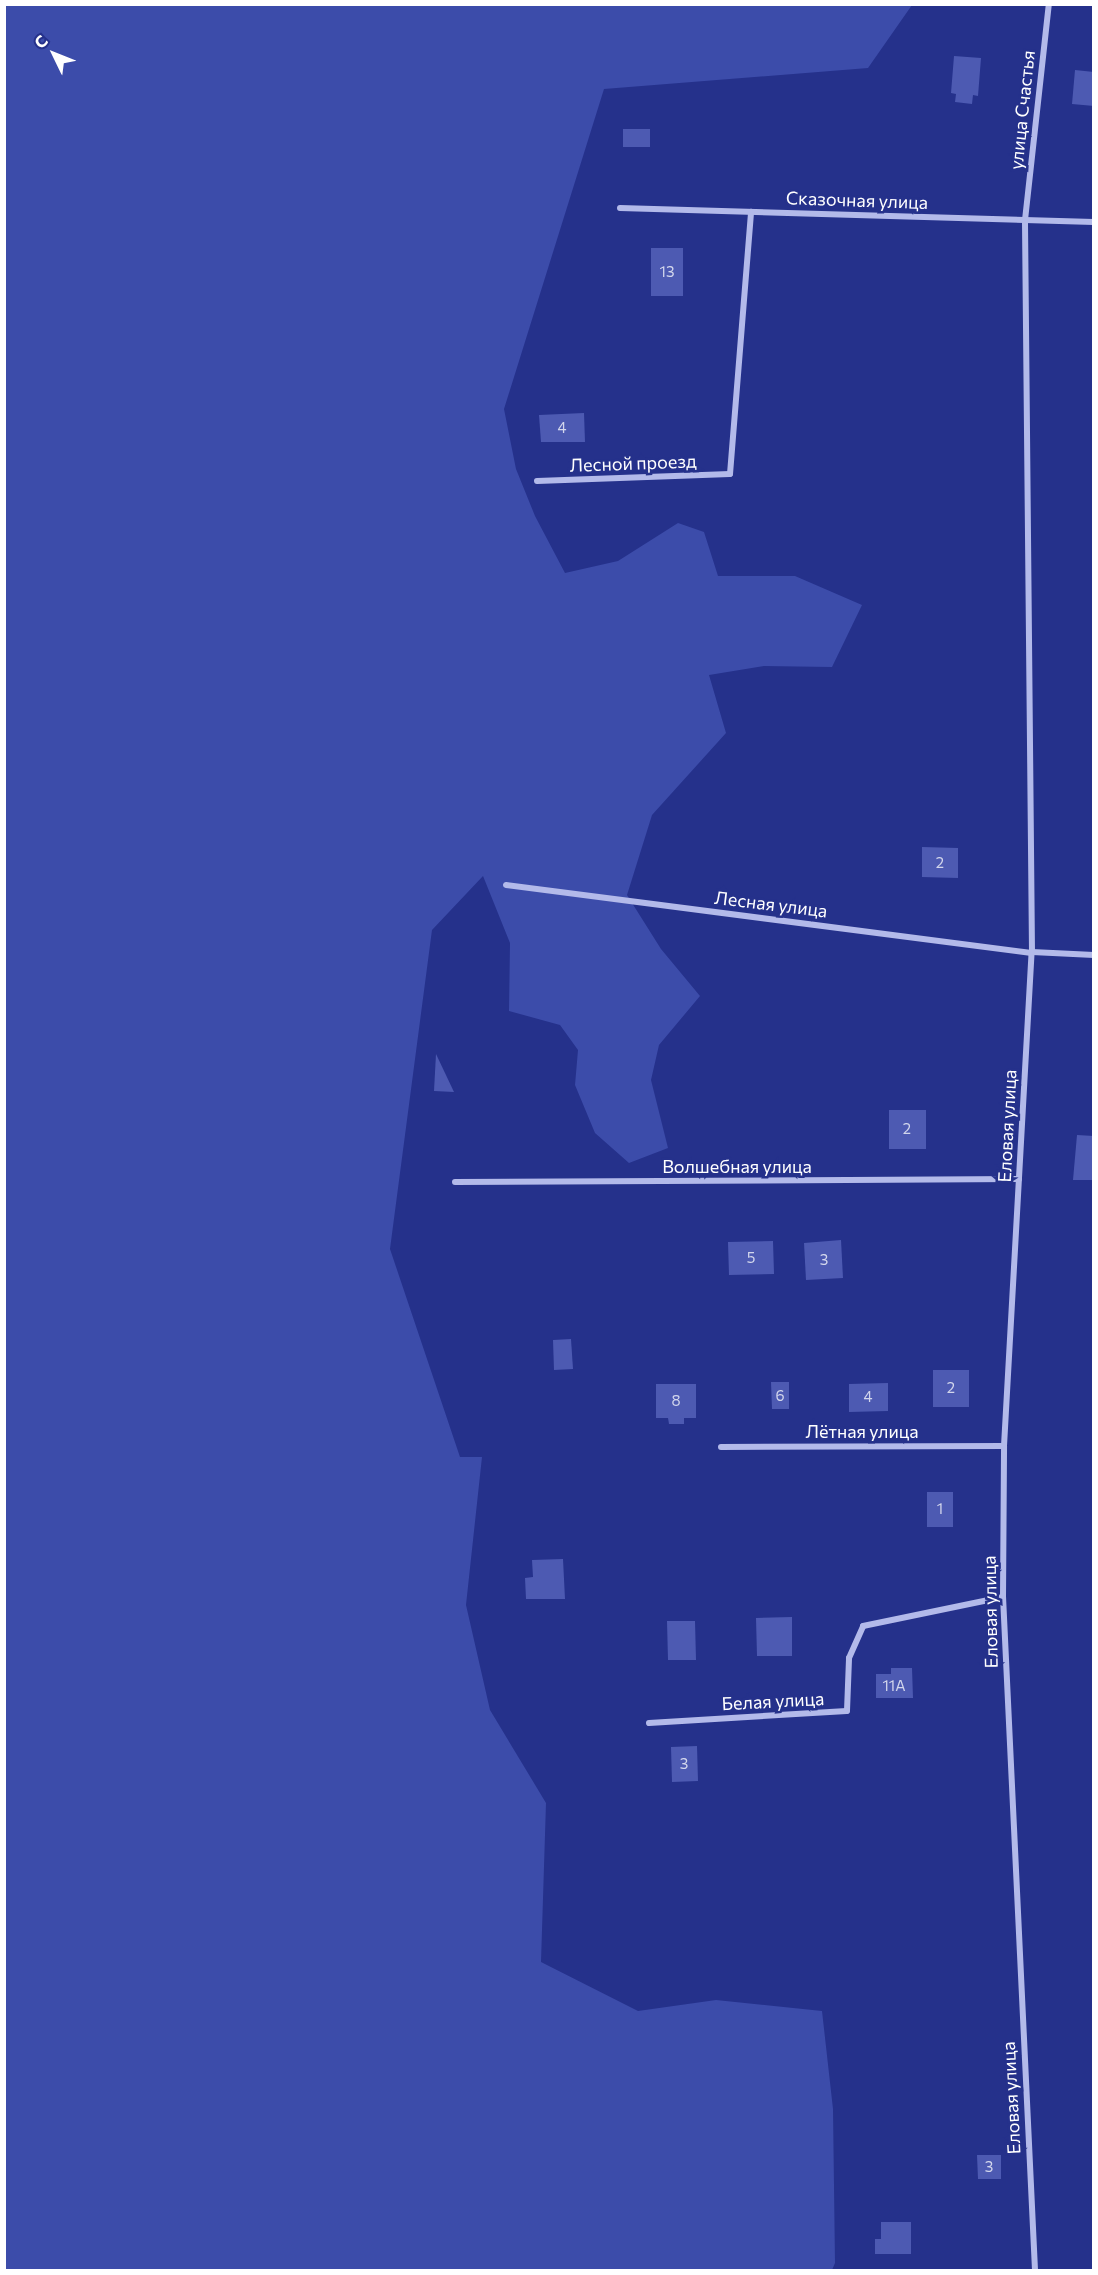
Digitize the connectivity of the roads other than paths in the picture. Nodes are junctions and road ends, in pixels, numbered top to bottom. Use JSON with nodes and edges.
{"nodes":[{"id":1,"x":1049,"y":4,"type":"edge"},
{"id":2,"x":620,"y":208,"type":"dead end"},
{"id":3,"x":751,"y":212,"type":"junction"},
{"id":4,"x":1025,"y":220,"type":"junction"},
{"id":5,"x":1094,"y":222,"type":"edge"},
{"id":6,"x":537,"y":481,"type":"dead end"},
{"id":7,"x":506,"y":885,"type":"dead end"},
{"id":8,"x":1032,"y":953,"type":"junction"},
{"id":9,"x":1094,"y":955,"type":"edge"},
{"id":10,"x":1019,"y":1179,"type":"junction"},
{"id":11,"x":455,"y":1182,"type":"dead end"},
{"id":12,"x":1004,"y":1446,"type":"junction"},
{"id":13,"x":721,"y":1447,"type":"dead end"},
{"id":14,"x":1003,"y":1597,"type":"junction"},
{"id":15,"x":649,"y":1723,"type":"dead end"},
{"id":16,"x":1035,"y":2271,"type":"edge"}],
"edges":[{"from":1,"to":4,"type":"street","name":"улица Счастья"},
{"from":2,"to":3,"type":"street","name":"Сказочная улица"},
{"from":3,"to":4,"type":"street","name":"Сказочная улица"},
{"from":3,"to":6,"type":"street","name":"Лесной проезд"},
{"from":4,"to":5,"type":"street","name":"Сказочная улица"},
{"from":4,"to":8,"type":"street","name":"улица Счастья"},
{"from":7,"to":8,"type":"street","name":"Лесная улица"},
{"from":8,"to":9,"type":"street","name":"Лесная улица"},
{"from":8,"to":10,"type":"street","name":"Еловая улица"},
{"from":10,"to":11,"type":"street","name":"Волшебная улица"},
{"from":10,"to":12,"type":"street","name":"Еловая улица"},
{"from":12,"to":13,"type":"street","name":"Лётная улица"},
{"from":12,"to":14,"type":"street","name":"Еловая улица"},
{"from":14,"to":15,"type":"street","name":"Белая улица"},
{"from":14,"to":16,"type":"street","name":"Еловая улица"}]}
